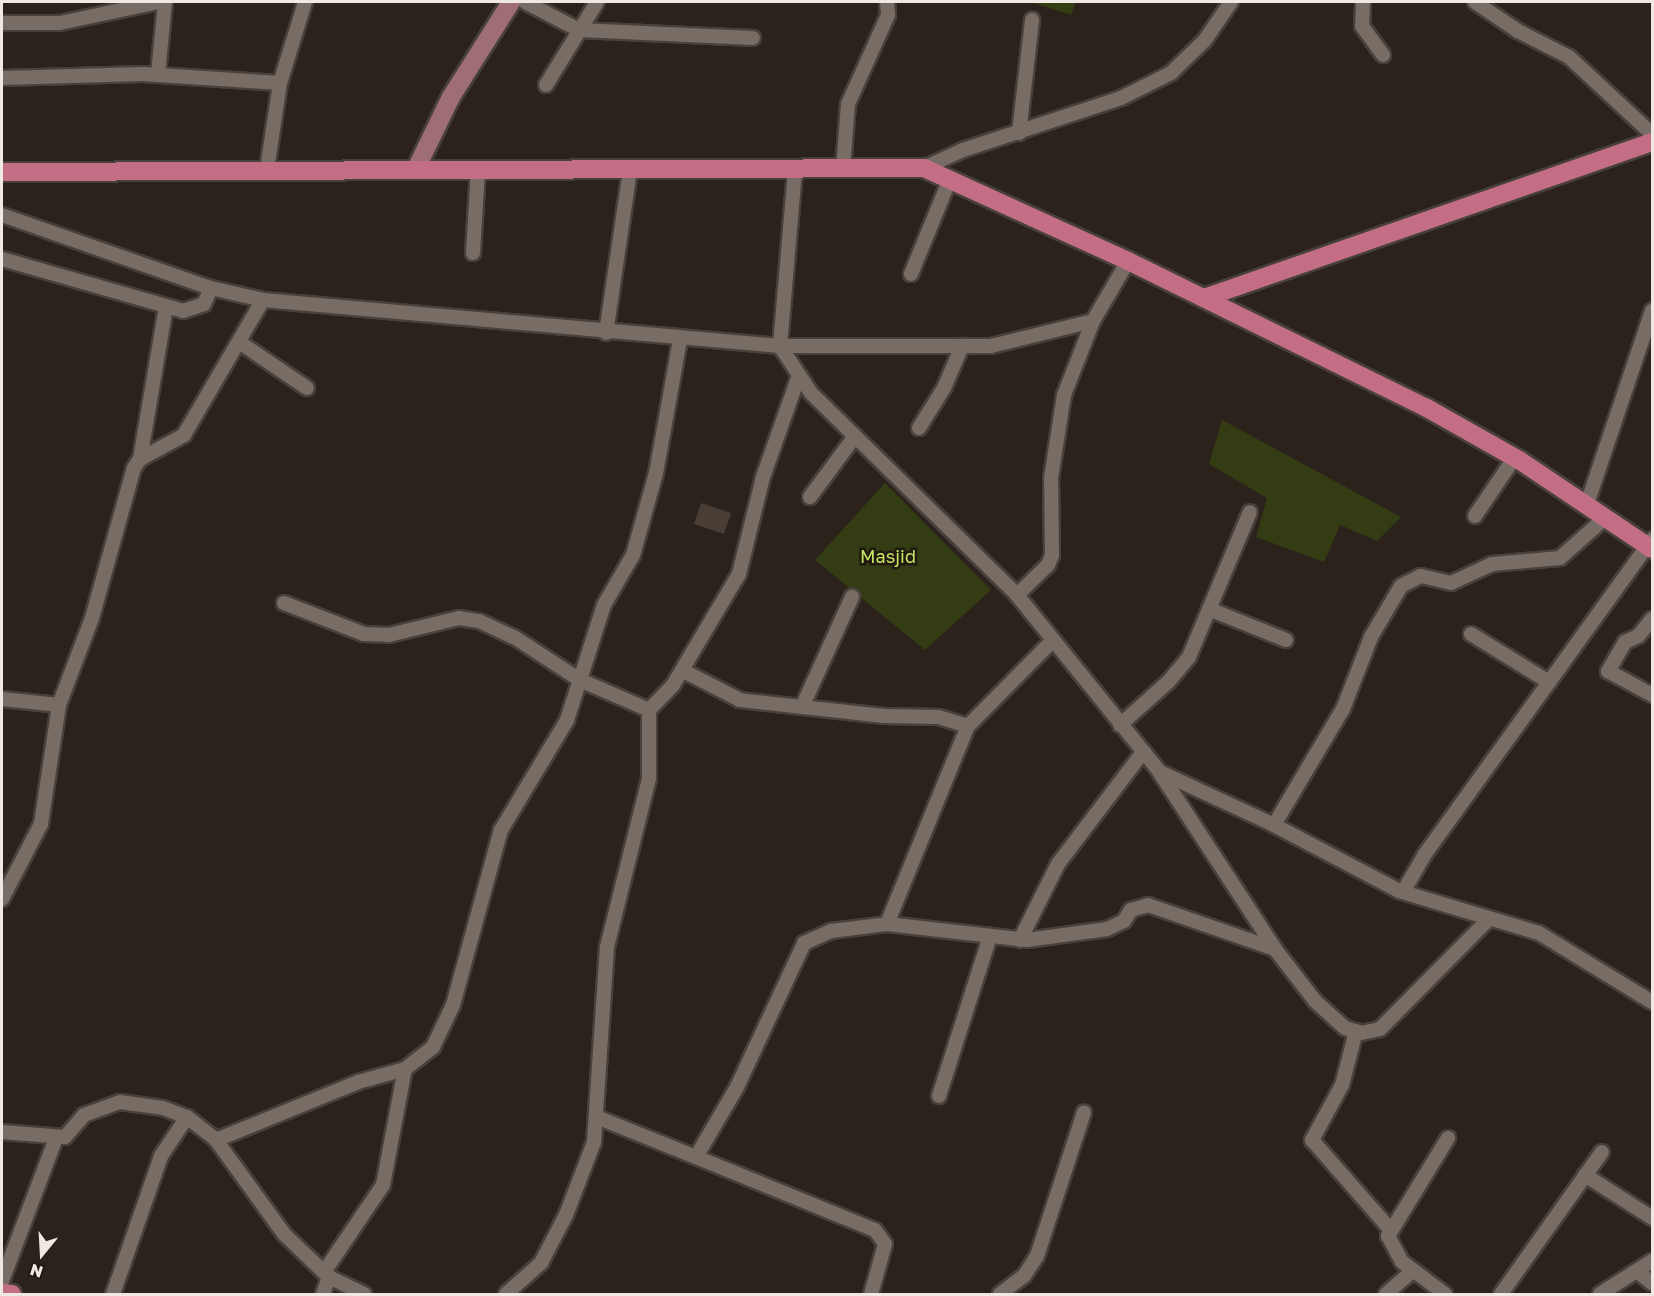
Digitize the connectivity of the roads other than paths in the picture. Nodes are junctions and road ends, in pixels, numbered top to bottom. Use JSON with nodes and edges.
{"nodes":[{"id":1,"x":158,"y":2,"type":"edge"},
{"id":2,"x":165,"y":2,"type":"edge"},
{"id":3,"x":305,"y":2,"type":"edge"},
{"id":4,"x":511,"y":2,"type":"edge"},
{"id":5,"x":525,"y":2,"type":"edge"},
{"id":6,"x":597,"y":2,"type":"edge"},
{"id":7,"x":887,"y":2,"type":"edge"},
{"id":8,"x":1232,"y":2,"type":"edge"},
{"id":9,"x":1364,"y":2,"type":"edge"},
{"id":10,"x":1476,"y":2,"type":"edge"},
{"id":11,"x":1032,"y":20,"type":"dead end"},
{"id":12,"x":2,"y":23,"type":"edge"},
{"id":13,"x":579,"y":30,"type":"junction"},
{"id":14,"x":753,"y":39,"type":"dead end"},
{"id":15,"x":1383,"y":56,"type":"dead end"},
{"id":16,"x":158,"y":74,"type":"junction"},
{"id":17,"x":2,"y":78,"type":"edge"},
{"id":18,"x":280,"y":83,"type":"junction"},
{"id":19,"x":546,"y":85,"type":"dead end"},
{"id":20,"x":1652,"y":132,"type":"edge"},
{"id":21,"x":1020,"y":133,"type":"junction"},
{"id":22,"x":924,"y":168,"type":"junction"},
{"id":23,"x":267,"y":169,"type":"junction"},
{"id":24,"x":416,"y":169,"type":"junction"},
{"id":25,"x":478,"y":169,"type":"junction"},
{"id":26,"x":630,"y":170,"type":"junction"},
{"id":27,"x":843,"y":170,"type":"junction"},
{"id":28,"x":795,"y":171,"type":"junction"},
{"id":29,"x":2,"y":172,"type":"edge"},
{"id":30,"x":950,"y":179,"type":"junction"},
{"id":31,"x":2,"y":215,"type":"edge"},
{"id":32,"x":473,"y":253,"type":"dead end"},
{"id":33,"x":2,"y":259,"type":"edge"},
{"id":34,"x":1128,"y":261,"type":"junction"},
{"id":35,"x":911,"y":274,"type":"dead end"},
{"id":36,"x":212,"y":288,"type":"junction"},
{"id":37,"x":1204,"y":298,"type":"junction"},
{"id":38,"x":263,"y":300,"type":"junction"},
{"id":39,"x":166,"y":307,"type":"junction"},
{"id":40,"x":1653,"y":311,"type":"edge"},
{"id":41,"x":1094,"y":321,"type":"junction"},
{"id":42,"x":606,"y":333,"type":"junction"},
{"id":43,"x":680,"y":339,"type":"junction"},
{"id":44,"x":239,"y":342,"type":"junction"},
{"id":45,"x":780,"y":346,"type":"junction"},
{"id":46,"x":962,"y":346,"type":"junction"},
{"id":47,"x":798,"y":378,"type":"junction"},
{"id":48,"x":306,"y":388,"type":"dead end"},
{"id":49,"x":919,"y":428,"type":"dead end"},
{"id":50,"x":855,"y":436,"type":"junction"},
{"id":51,"x":1515,"y":457,"type":"junction"},
{"id":52,"x":140,"y":459,"type":"junction"},
{"id":53,"x":810,"y":497,"type":"dead end"},
{"id":54,"x":1587,"y":504,"type":"junction"},
{"id":55,"x":1250,"y":512,"type":"dead end"},
{"id":56,"x":1474,"y":516,"type":"dead end"},
{"id":57,"x":1606,"y":517,"type":"junction"},
{"id":58,"x":1651,"y":545,"type":"edge"},
{"id":59,"x":1017,"y":595,"type":"junction"},
{"id":60,"x":852,"y":597,"type":"dead end"},
{"id":61,"x":284,"y":603,"type":"dead end"},
{"id":62,"x":1209,"y":609,"type":"junction"},
{"id":63,"x":1653,"y":619,"type":"edge"},
{"id":64,"x":1471,"y":634,"type":"dead end"},
{"id":65,"x":1286,"y":640,"type":"dead end"},
{"id":66,"x":1052,"y":641,"type":"junction"},
{"id":67,"x":682,"y":670,"type":"junction"},
{"id":68,"x":580,"y":680,"type":"junction"},
{"id":69,"x":1549,"y":682,"type":"junction"},
{"id":70,"x":1653,"y":695,"type":"edge"},
{"id":71,"x":2,"y":699,"type":"edge"},
{"id":72,"x":59,"y":705,"type":"junction"},
{"id":73,"x":803,"y":705,"type":"junction"},
{"id":74,"x":649,"y":710,"type":"junction"},
{"id":75,"x":1120,"y":725,"type":"junction"},
{"id":76,"x":968,"y":726,"type":"junction"},
{"id":77,"x":1143,"y":752,"type":"junction"},
{"id":78,"x":1160,"y":772,"type":"junction"},
{"id":79,"x":1274,"y":825,"type":"junction"},
{"id":80,"x":1403,"y":892,"type":"junction"},
{"id":81,"x":2,"y":899,"type":"edge"},
{"id":82,"x":1489,"y":919,"type":"junction"},
{"id":83,"x":887,"y":924,"type":"junction"},
{"id":84,"x":990,"y":936,"type":"junction"},
{"id":85,"x":1020,"y":940,"type":"junction"},
{"id":86,"x":1275,"y":949,"type":"junction"},
{"id":87,"x":1653,"y":1002,"type":"edge"},
{"id":88,"x":1356,"y":1031,"type":"junction"},
{"id":89,"x":405,"y":1069,"type":"junction"},
{"id":90,"x":939,"y":1096,"type":"dead end"},
{"id":91,"x":1084,"y":1112,"type":"dead end"},
{"id":92,"x":187,"y":1117,"type":"junction"},
{"id":93,"x":599,"y":1118,"type":"junction"},
{"id":94,"x":2,"y":1132,"type":"edge"},
{"id":95,"x":56,"y":1138,"type":"junction"},
{"id":96,"x":1448,"y":1138,"type":"dead end"},
{"id":97,"x":216,"y":1140,"type":"junction"},
{"id":98,"x":1602,"y":1152,"type":"dead end"},
{"id":99,"x":696,"y":1156,"type":"junction"},
{"id":100,"x":1586,"y":1175,"type":"junction"},
{"id":101,"x":1653,"y":1218,"type":"edge"},
{"id":102,"x":1389,"y":1228,"type":"junction"},
{"id":103,"x":1653,"y":1261,"type":"edge"},
{"id":104,"x":1412,"y":1271,"type":"junction"},
{"id":105,"x":1637,"y":1271,"type":"junction"},
{"id":106,"x":326,"y":1275,"type":"junction"},
{"id":107,"x":2,"y":1281,"type":"edge"},
{"id":108,"x":1653,"y":1283,"type":"edge"},
{"id":109,"x":2,"y":1293,"type":"edge"},
{"id":110,"x":12,"y":1294,"type":"edge"},
{"id":111,"x":113,"y":1294,"type":"edge"},
{"id":112,"x":323,"y":1294,"type":"edge"},
{"id":113,"x":364,"y":1294,"type":"edge"},
{"id":114,"x":506,"y":1294,"type":"edge"},
{"id":115,"x":871,"y":1294,"type":"edge"},
{"id":116,"x":1000,"y":1294,"type":"edge"},
{"id":117,"x":1386,"y":1294,"type":"edge"},
{"id":118,"x":1445,"y":1294,"type":"edge"},
{"id":119,"x":1502,"y":1294,"type":"edge"},
{"id":120,"x":1600,"y":1294,"type":"edge"}],
"edges":[{"from":1,"to":12,"type":"street"},
{"from":2,"to":16,"type":"street"},
{"from":3,"to":18,"type":"street"},
{"from":4,"to":24,"type":"street"},
{"from":5,"to":13,"type":"street"},
{"from":6,"to":13,"type":"street"},
{"from":7,"to":27,"type":"street"},
{"from":8,"to":21,"type":"street"},
{"from":9,"to":15,"type":"street"},
{"from":10,"to":20,"type":"street"},
{"from":11,"to":21,"type":"street"},
{"from":13,"to":14,"type":"street"},
{"from":13,"to":19,"type":"street"},
{"from":16,"to":17,"type":"street"},
{"from":16,"to":18,"type":"street"},
{"from":18,"to":23,"type":"street"},
{"from":20,"to":37,"type":"main road"},
{"from":21,"to":22,"type":"street"},
{"from":22,"to":27,"type":"main road"},
{"from":22,"to":30,"type":"main road"},
{"from":23,"to":24,"type":"main road"},
{"from":23,"to":29,"type":"main road"},
{"from":24,"to":25,"type":"main road"},
{"from":25,"to":26,"type":"main road"},
{"from":25,"to":32,"type":"street"},
{"from":26,"to":28,"type":"main road"},
{"from":26,"to":42,"type":"street"},
{"from":27,"to":28,"type":"main road"},
{"from":28,"to":45,"type":"street"},
{"from":30,"to":34,"type":"main road"},
{"from":30,"to":35,"type":"street"},
{"from":31,"to":36,"type":"street"},
{"from":33,"to":39,"type":"street"},
{"from":34,"to":37,"type":"main road"},
{"from":34,"to":41,"type":"street"},
{"from":36,"to":38,"type":"street"},
{"from":36,"to":39,"type":"street"},
{"from":37,"to":51,"type":"main road"},
{"from":38,"to":42,"type":"street"},
{"from":38,"to":44,"type":"street"},
{"from":39,"to":52,"type":"street"},
{"from":40,"to":54,"type":"street"},
{"from":41,"to":46,"type":"street"},
{"from":41,"to":59,"type":"street"},
{"from":42,"to":43,"type":"street"},
{"from":43,"to":45,"type":"street"},
{"from":43,"to":68,"type":"street"},
{"from":44,"to":48,"type":"street"},
{"from":44,"to":52,"type":"street"},
{"from":45,"to":46,"type":"street"},
{"from":45,"to":47,"type":"street"},
{"from":46,"to":49,"type":"street"},
{"from":47,"to":50,"type":"street"},
{"from":47,"to":67,"type":"street"},
{"from":50,"to":53,"type":"street"},
{"from":50,"to":59,"type":"street"},
{"from":51,"to":54,"type":"main road"},
{"from":51,"to":56,"type":"street"},
{"from":52,"to":72,"type":"street"},
{"from":54,"to":57,"type":"main road"},
{"from":55,"to":62,"type":"street"},
{"from":57,"to":58,"type":"main road"},
{"from":57,"to":79,"type":"street"},
{"from":58,"to":69,"type":"street"},
{"from":59,"to":66,"type":"street"},
{"from":60,"to":73,"type":"street"},
{"from":61,"to":68,"type":"street"},
{"from":62,"to":65,"type":"street"},
{"from":62,"to":75,"type":"street"},
{"from":63,"to":70,"type":"street"},
{"from":64,"to":69,"type":"street"},
{"from":66,"to":75,"type":"street"},
{"from":66,"to":76,"type":"street"},
{"from":67,"to":73,"type":"street"},
{"from":67,"to":74,"type":"street"},
{"from":68,"to":74,"type":"street"},
{"from":68,"to":89,"type":"street"},
{"from":69,"to":80,"type":"street"},
{"from":71,"to":72,"type":"street"},
{"from":72,"to":81,"type":"street"},
{"from":73,"to":76,"type":"street"},
{"from":74,"to":93,"type":"street"},
{"from":75,"to":77,"type":"street"},
{"from":76,"to":83,"type":"street"},
{"from":77,"to":78,"type":"street"},
{"from":77,"to":85,"type":"street"},
{"from":78,"to":79,"type":"street"},
{"from":78,"to":86,"type":"street"},
{"from":79,"to":80,"type":"street"},
{"from":80,"to":82,"type":"street"},
{"from":82,"to":87,"type":"street"},
{"from":82,"to":88,"type":"street"},
{"from":83,"to":84,"type":"street"},
{"from":83,"to":99,"type":"street"},
{"from":84,"to":85,"type":"street"},
{"from":84,"to":90,"type":"street"},
{"from":85,"to":86,"type":"street"},
{"from":86,"to":88,"type":"street"},
{"from":88,"to":102,"type":"street"},
{"from":89,"to":97,"type":"street"},
{"from":89,"to":106,"type":"street"},
{"from":91,"to":116,"type":"street"},
{"from":92,"to":95,"type":"street"},
{"from":92,"to":97,"type":"street"},
{"from":92,"to":111,"type":"street"},
{"from":93,"to":99,"type":"street"},
{"from":93,"to":114,"type":"street"},
{"from":94,"to":95,"type":"street"},
{"from":95,"to":107,"type":"street"},
{"from":96,"to":102,"type":"street"},
{"from":97,"to":106,"type":"street"},
{"from":98,"to":100,"type":"street"},
{"from":99,"to":115,"type":"street"},
{"from":100,"to":101,"type":"street"},
{"from":100,"to":119,"type":"street"},
{"from":102,"to":104,"type":"street"},
{"from":103,"to":105,"type":"street"},
{"from":104,"to":117,"type":"street"},
{"from":104,"to":118,"type":"street"},
{"from":105,"to":108,"type":"street"},
{"from":105,"to":120,"type":"street"},
{"from":106,"to":112,"type":"street"},
{"from":106,"to":113,"type":"street"},
{"from":109,"to":110,"type":"main road"}]}
